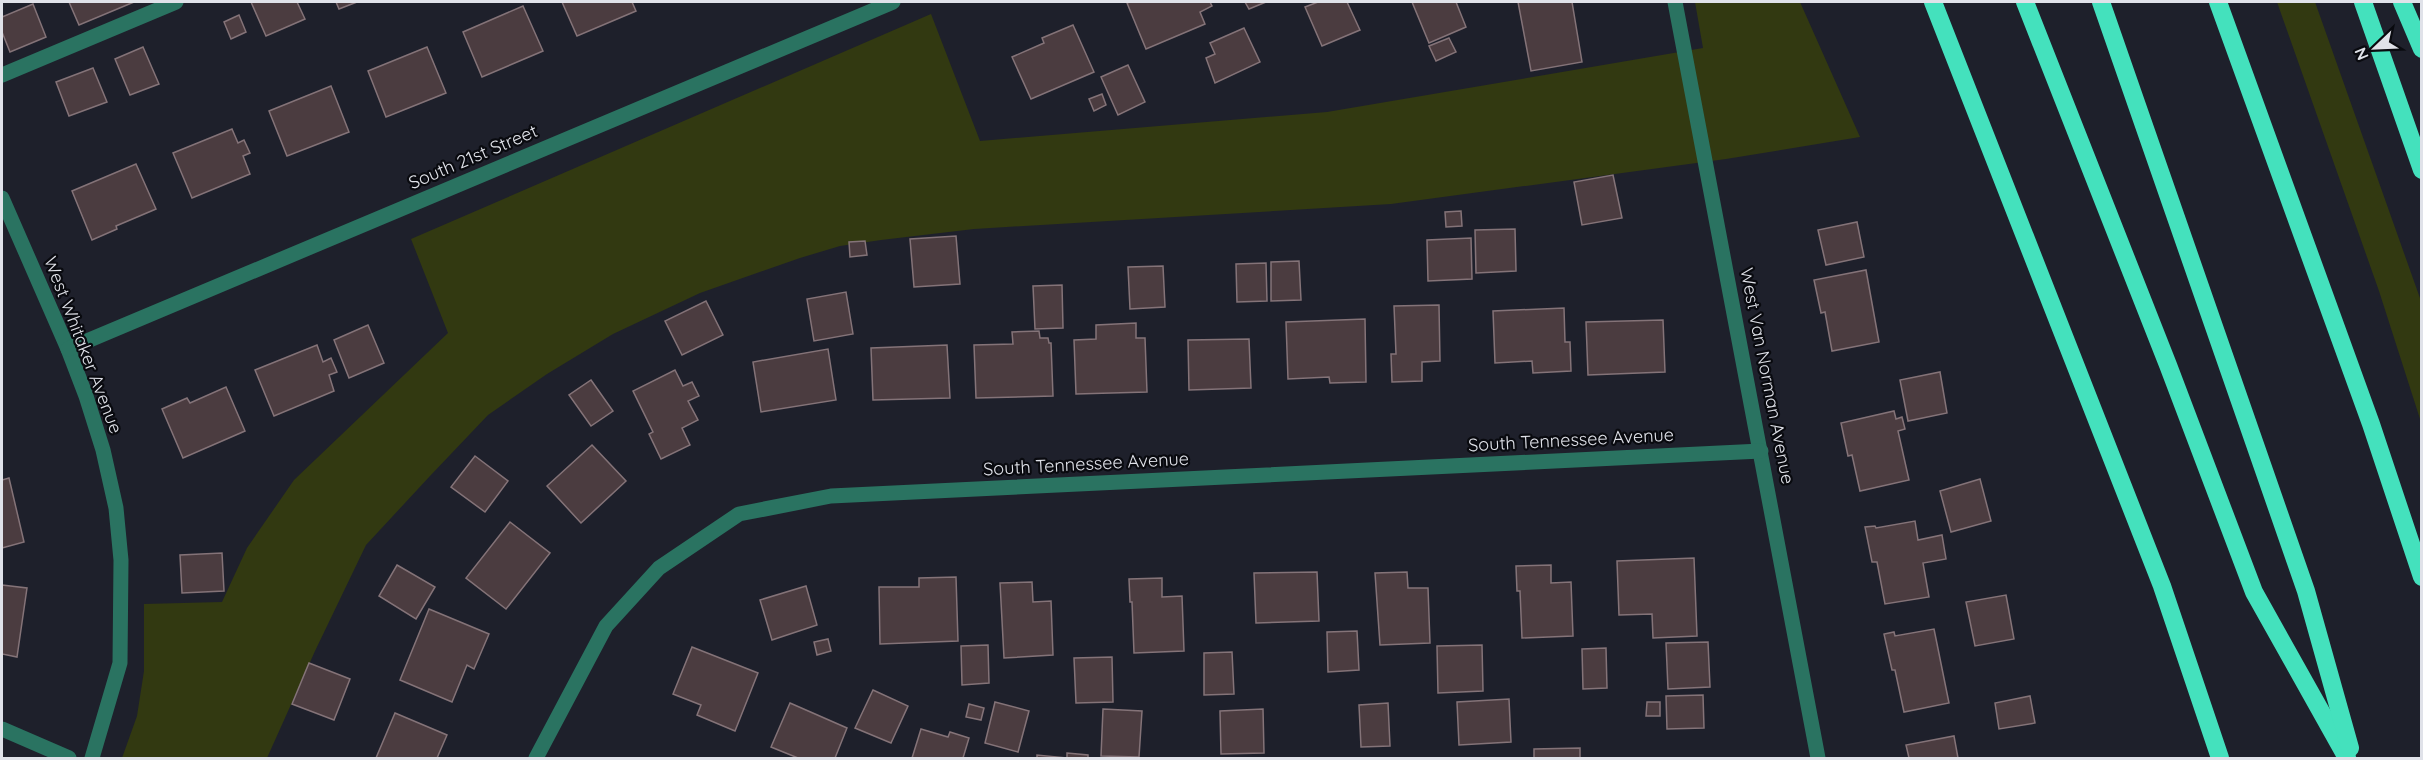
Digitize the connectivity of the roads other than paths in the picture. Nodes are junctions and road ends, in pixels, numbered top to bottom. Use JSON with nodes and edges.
{"nodes":[{"id":1,"x":176,"y":2,"type":"edge"},
{"id":2,"x":893,"y":2,"type":"edge"},
{"id":3,"x":1675,"y":2,"type":"edge"},
{"id":4,"x":1932,"y":2,"type":"edge"},
{"id":5,"x":2025,"y":2,"type":"edge"},
{"id":6,"x":2101,"y":2,"type":"edge"},
{"id":7,"x":2218,"y":2,"type":"edge"},
{"id":8,"x":2363,"y":2,"type":"edge"},
{"id":9,"x":2402,"y":2,"type":"edge"},
{"id":10,"x":2421,"y":49,"type":"edge"},
{"id":11,"x":2,"y":75,"type":"edge"},
{"id":12,"x":2421,"y":170,"type":"edge"},
{"id":13,"x":2,"y":198,"type":"edge"},
{"id":14,"x":68,"y":349,"type":"junction"},
{"id":15,"x":1761,"y":451,"type":"junction"},
{"id":16,"x":2421,"y":577,"type":"edge"},
{"id":17,"x":2,"y":729,"type":"edge"},
{"id":18,"x":542,"y":757,"type":"edge"},
{"id":19,"x":69,"y":759,"type":"edge"},
{"id":20,"x":92,"y":759,"type":"edge"},
{"id":21,"x":1818,"y":759,"type":"edge"},
{"id":22,"x":2220,"y":759,"type":"edge"},
{"id":23,"x":2347,"y":759,"type":"edge"},
{"id":24,"x":2353,"y":759,"type":"edge"}],
"edges":[{"from":1,"to":11,"type":"street"},
{"from":2,"to":14,"type":"street","name":"South 21st Street"},
{"from":3,"to":15,"type":"street","name":"West Van Norman Avenue"},
{"from":4,"to":22,"type":"highway"},
{"from":5,"to":23,"type":"highway"},
{"from":6,"to":24,"type":"highway"},
{"from":7,"to":16,"type":"highway"},
{"from":8,"to":12,"type":"highway"},
{"from":9,"to":10,"type":"highway"},
{"from":13,"to":14,"type":"street","name":"West Whitaker Avenue"},
{"from":14,"to":20,"type":"street","name":"West Whitaker Avenue"},
{"from":15,"to":18,"type":"street","name":"South Tennessee Avenue"},
{"from":15,"to":21,"type":"street","name":"West Van Norman Avenue"},
{"from":17,"to":19,"type":"street"}]}
